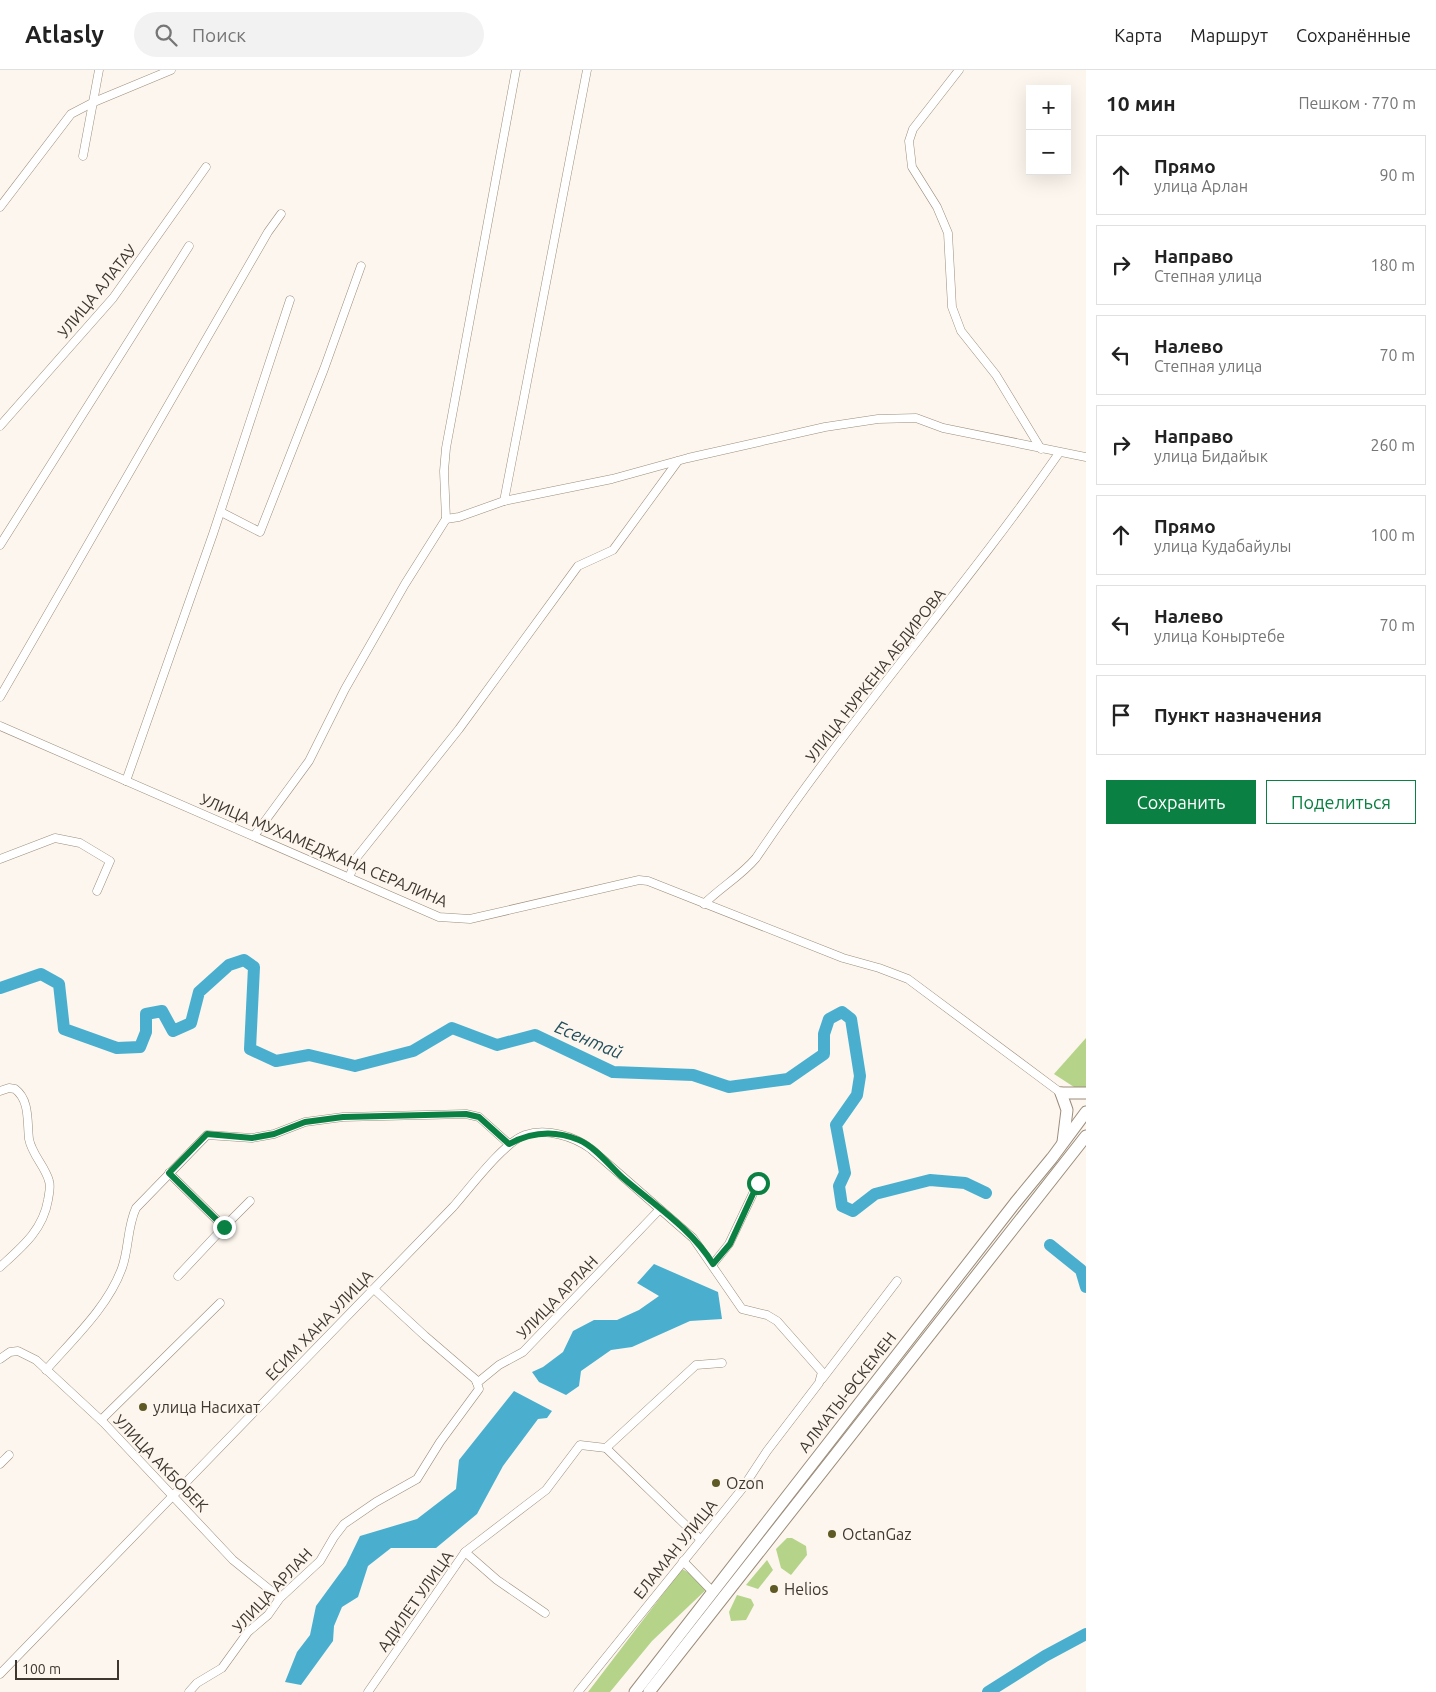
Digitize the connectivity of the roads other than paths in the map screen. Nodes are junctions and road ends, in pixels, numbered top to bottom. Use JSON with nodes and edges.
{"nodes":[{"id":1,"x":99,"y":70,"type":"edge"},
{"id":2,"x":171,"y":70,"type":"edge"},
{"id":3,"x":516,"y":70,"type":"edge"},
{"id":4,"x":587,"y":70,"type":"edge"},
{"id":5,"x":959,"y":70,"type":"edge"},
{"id":6,"x":94,"y":102,"type":"junction"},
{"id":7,"x":84,"y":156,"type":"dead end"},
{"id":8,"x":206,"y":167,"type":"dead end"},
{"id":9,"x":0,"y":207,"type":"edge"},
{"id":10,"x":281,"y":214,"type":"dead end"},
{"id":11,"x":189,"y":246,"type":"dead end"},
{"id":12,"x":361,"y":266,"type":"dead end"},
{"id":13,"x":290,"y":300,"type":"dead end"},
{"id":14,"x":0,"y":426,"type":"edge"},
{"id":15,"x":1041,"y":449,"type":"junction"},
{"id":16,"x":1058,"y":453,"type":"junction"},
{"id":17,"x":1086,"y":457,"type":"edge"},
{"id":18,"x":678,"y":461,"type":"junction"},
{"id":19,"x":504,"y":501,"type":"junction"},
{"id":20,"x":221,"y":512,"type":"junction"},
{"id":21,"x":446,"y":519,"type":"junction"},
{"id":22,"x":0,"y":545,"type":"edge"},
{"id":23,"x":0,"y":697,"type":"edge"},
{"id":24,"x":0,"y":726,"type":"edge"},
{"id":25,"x":126,"y":781,"type":"junction"},
{"id":26,"x":254,"y":836,"type":"junction"},
{"id":27,"x":0,"y":859,"type":"edge"},
{"id":28,"x":349,"y":878,"type":"junction"},
{"id":29,"x":97,"y":892,"type":"dead end"},
{"id":30,"x":704,"y":904,"type":"junction"},
{"id":31,"x":0,"y":1091,"type":"edge"},
{"id":32,"x":1061,"y":1092,"type":"junction"},
{"id":33,"x":1086,"y":1093,"type":"edge"},
{"id":34,"x":1086,"y":1112,"type":"edge"},
{"id":35,"x":1086,"y":1136,"type":"edge"},
{"id":36,"x":509,"y":1144,"type":"junction"},
{"id":37,"x":1063,"y":1144,"type":"junction"},
{"id":38,"x":169,"y":1173,"type":"junction"},
{"id":39,"x":758,"y":1183,"type":"dead end"},
{"id":40,"x":250,"y":1201,"type":"dead end"},
{"id":41,"x":660,"y":1210,"type":"junction"},
{"id":42,"x":224,"y":1227,"type":"junction"},
{"id":43,"x":713,"y":1264,"type":"junction"},
{"id":44,"x":0,"y":1267,"type":"edge"},
{"id":45,"x":178,"y":1276,"type":"dead end"},
{"id":46,"x":896,"y":1281,"type":"dead end"},
{"id":47,"x":374,"y":1289,"type":"junction"},
{"id":48,"x":220,"y":1303,"type":"dead end"},
{"id":49,"x":0,"y":1359,"type":"edge"},
{"id":50,"x":722,"y":1363,"type":"dead end"},
{"id":51,"x":46,"y":1370,"type":"junction"},
{"id":52,"x":819,"y":1382,"type":"junction"},
{"id":53,"x":477,"y":1383,"type":"junction"},
{"id":54,"x":101,"y":1420,"type":"junction"},
{"id":55,"x":606,"y":1448,"type":"junction"},
{"id":56,"x":9,"y":1455,"type":"dead end"},
{"id":57,"x":0,"y":1464,"type":"edge"},
{"id":58,"x":172,"y":1496,"type":"junction"},
{"id":59,"x":700,"y":1539,"type":"junction"},
{"id":60,"x":465,"y":1552,"type":"junction"},
{"id":61,"x":683,"y":1561,"type":"junction"},
{"id":62,"x":713,"y":1592,"type":"junction"},
{"id":63,"x":280,"y":1598,"type":"junction"},
{"id":64,"x":546,"y":1613,"type":"dead end"},
{"id":65,"x":0,"y":1674,"type":"edge"},
{"id":66,"x":189,"y":1692,"type":"edge"},
{"id":67,"x":368,"y":1692,"type":"edge"},
{"id":68,"x":578,"y":1692,"type":"edge"},
{"id":69,"x":635,"y":1692,"type":"edge"},
{"id":70,"x":649,"y":1692,"type":"edge"}],
"edges":[{"from":1,"to":6,"type":"street"},
{"from":2,"to":6,"type":"street"},
{"from":3,"to":21,"type":"street"},
{"from":4,"to":19,"type":"street"},
{"from":5,"to":15,"type":"street"},
{"from":6,"to":7,"type":"street"},
{"from":6,"to":9,"type":"street"},
{"from":8,"to":14,"type":"street","name":"УЛИЦА АЛАТАУ"},
{"from":10,"to":23,"type":"street"},
{"from":11,"to":22,"type":"street"},
{"from":12,"to":20,"type":"street"},
{"from":13,"to":20,"type":"street"},
{"from":15,"to":16,"type":"street"},
{"from":15,"to":18,"type":"street"},
{"from":16,"to":17,"type":"street"},
{"from":16,"to":30,"type":"street","name":"УЛИЦА НУРКЕНА АБДИРОВА"},
{"from":18,"to":19,"type":"street"},
{"from":18,"to":28,"type":"street"},
{"from":19,"to":21,"type":"street"},
{"from":20,"to":25,"type":"street"},
{"from":21,"to":26,"type":"street"},
{"from":24,"to":25,"type":"street","name":"УЛИЦА МУХАМЕДЖАНА СЕРАЛИНА"},
{"from":25,"to":26,"type":"street","name":"УЛИЦА МУХАМЕДЖАНА СЕРАЛИНА"},
{"from":26,"to":28,"type":"street","name":"УЛИЦА МУХАМЕДЖАНА СЕРАЛИНА"},
{"from":27,"to":29,"type":"street"},
{"from":28,"to":30,"type":"street","name":"УЛИЦА МУХАМЕДЖАНА СЕРАЛИНА"},
{"from":30,"to":32,"type":"street","name":"УЛИЦА МУХАМЕДЖАНА СЕРАЛИНА"},
{"from":31,"to":44,"type":"street"},
{"from":32,"to":33,"type":"highway"},
{"from":32,"to":37,"type":"highway"},
{"from":34,"to":37,"type":"highway","name":"АЛМАТЫ-ӨСКЕМЕН"},
{"from":35,"to":70,"type":"highway","name":"АЛМАТЫ-ӨСКЕМЕН"},
{"from":36,"to":38,"type":"street"},
{"from":36,"to":41,"type":"street"},
{"from":36,"to":47,"type":"street","name":"ЕСИМ ХАНА УЛИЦА"},
{"from":37,"to":62,"type":"highway","name":"АЛМАТЫ-ӨСКЕМЕН"},
{"from":38,"to":42,"type":"street"},
{"from":38,"to":51,"type":"street"},
{"from":39,"to":43,"type":"street"},
{"from":40,"to":42,"type":"street"},
{"from":41,"to":43,"type":"street"},
{"from":41,"to":53,"type":"street","name":"УЛИЦА АРЛАН"},
{"from":42,"to":45,"type":"street"},
{"from":43,"to":52,"type":"street","name":"ЕЛАМАН УЛИЦА"},
{"from":46,"to":52,"type":"street"},
{"from":47,"to":53,"type":"street"},
{"from":47,"to":58,"type":"street","name":"ЕСИМ ХАНА УЛИЦА"},
{"from":48,"to":54,"type":"street"},
{"from":49,"to":51,"type":"street","name":"УЛИЦА АКБОБЕК"},
{"from":50,"to":55,"type":"street"},
{"from":51,"to":54,"type":"street","name":"УЛИЦА АКБОБЕК"},
{"from":52,"to":59,"type":"street","name":"ЕЛАМАН УЛИЦА"},
{"from":53,"to":63,"type":"street","name":"УЛИЦА АРЛАН"},
{"from":54,"to":58,"type":"street","name":"УЛИЦА АКБОБЕК"},
{"from":55,"to":59,"type":"street"},
{"from":55,"to":60,"type":"street","name":"АДИЛЕТ УЛИЦА"},
{"from":56,"to":57,"type":"street"},
{"from":58,"to":63,"type":"street","name":"УЛИЦА АКБОБЕК"},
{"from":58,"to":65,"type":"street","name":"ЕСИМ ХАНА УЛИЦА"},
{"from":59,"to":61,"type":"street","name":"ЕЛАМАН УЛИЦА"},
{"from":60,"to":64,"type":"street"},
{"from":60,"to":67,"type":"street","name":"АДИЛЕТ УЛИЦА"},
{"from":61,"to":62,"type":"street"},
{"from":61,"to":68,"type":"street","name":"ЕЛАМАН УЛИЦА"},
{"from":62,"to":69,"type":"highway","name":"АЛМАТЫ-ӨСКЕМЕН"},
{"from":63,"to":66,"type":"street","name":"УЛИЦА АРЛАН"}]}
